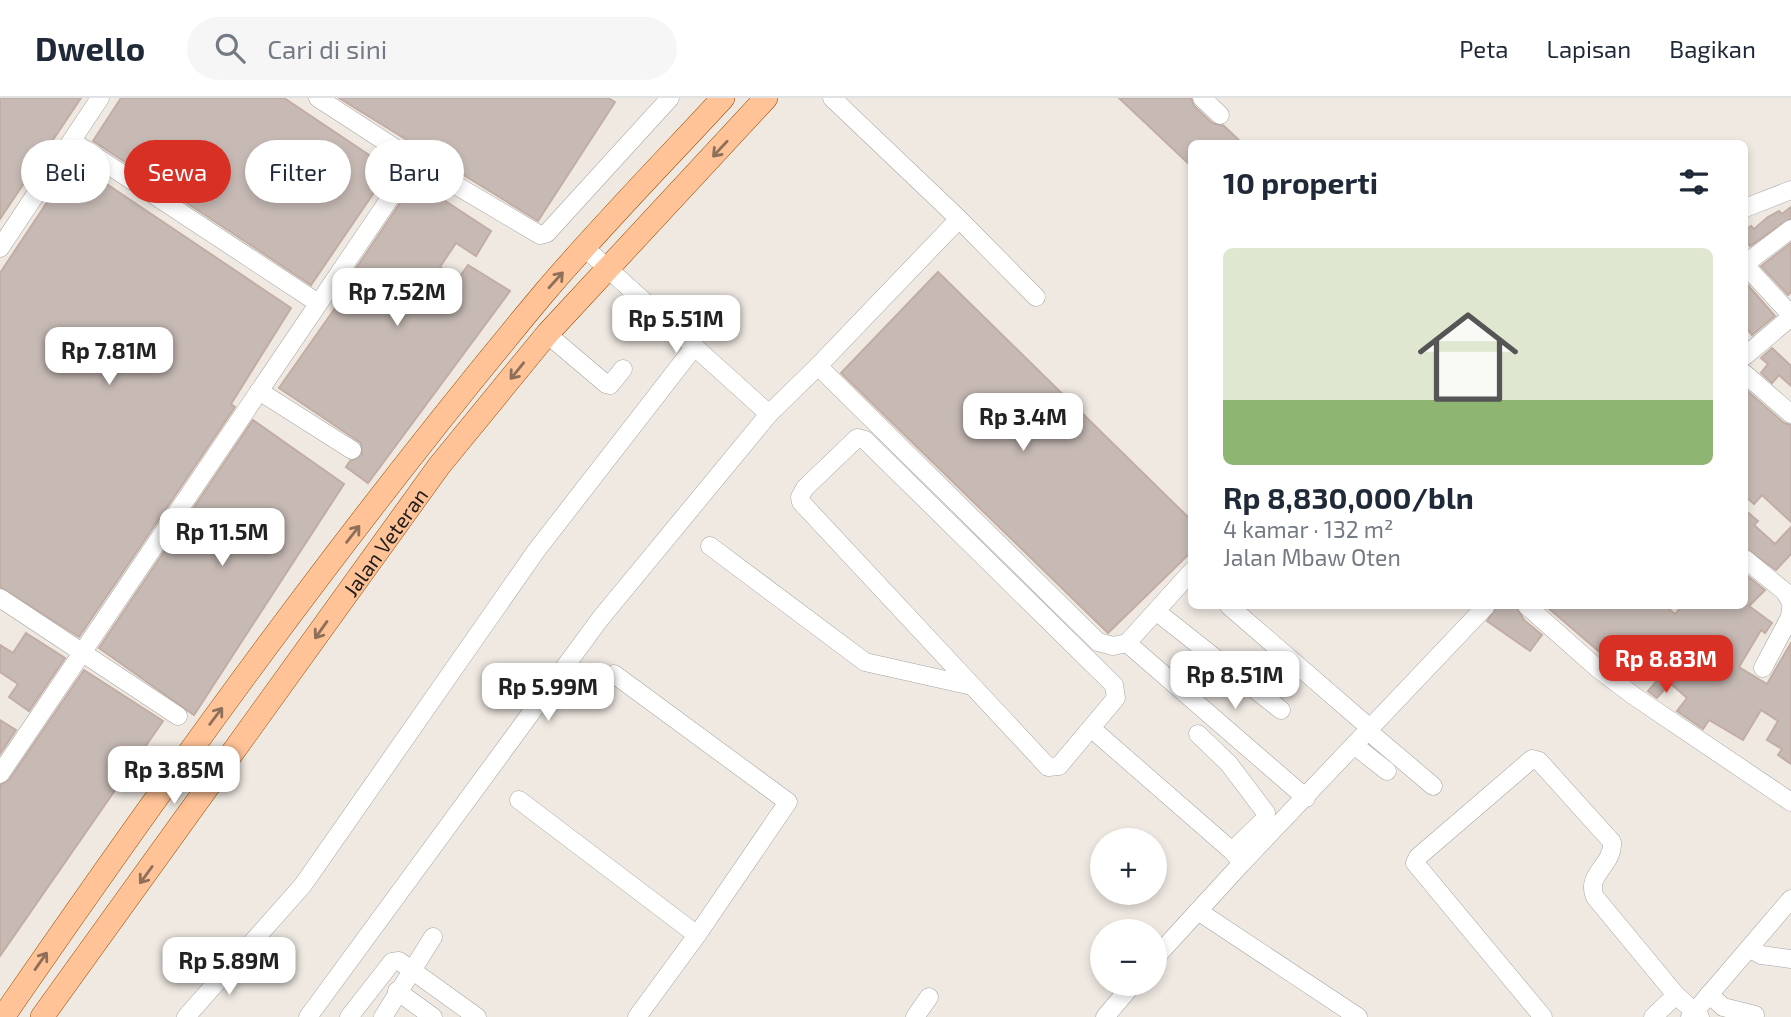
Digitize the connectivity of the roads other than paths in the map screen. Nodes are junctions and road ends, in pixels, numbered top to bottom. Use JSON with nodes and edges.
{"nodes":[{"id":1,"x":100,"y":98,"type":"edge"},
{"id":2,"x":318,"y":98,"type":"edge"},
{"id":3,"x":670,"y":98,"type":"edge"},
{"id":4,"x":723,"y":98,"type":"edge"},
{"id":5,"x":766,"y":98,"type":"edge"},
{"id":6,"x":832,"y":98,"type":"edge"},
{"id":7,"x":1202,"y":98,"type":"edge"},
{"id":8,"x":1220,"y":116,"type":"dead end"},
{"id":9,"x":73,"y":140,"type":"edge"},
{"id":10,"x":383,"y":140,"type":"edge"},
{"id":11,"x":110,"y":166,"type":"edge"},
{"id":12,"x":1791,"y":190,"type":"edge"},
{"id":13,"x":464,"y":191,"type":"edge"},
{"id":14,"x":30,"y":203,"type":"edge"},
{"id":15,"x":386,"y":203,"type":"edge"},
{"id":16,"x":1748,"y":207,"type":"edge"},
{"id":17,"x":959,"y":219,"type":"junction"},
{"id":18,"x":1791,"y":229,"type":"edge"},
{"id":19,"x":0,"y":248,"type":"edge"},
{"id":20,"x":585,"y":248,"type":"junction"},
{"id":21,"x":1748,"y":262,"type":"edge"},
{"id":22,"x":1748,"y":267,"type":"edge"},
{"id":23,"x":610,"y":268,"type":"junction"},
{"id":24,"x":1036,"y":297,"type":"dead end"},
{"id":25,"x":318,"y":303,"type":"junction"},
{"id":26,"x":1791,"y":316,"type":"edge"},
{"id":27,"x":547,"y":334,"type":"junction"},
{"id":28,"x":695,"y":346,"type":"junction"},
{"id":29,"x":1748,"y":353,"type":"edge"},
{"id":30,"x":818,"y":366,"type":"junction"},
{"id":31,"x":623,"y":369,"type":"dead end"},
{"id":32,"x":1748,"y":376,"type":"edge"},
{"id":33,"x":259,"y":391,"type":"junction"},
{"id":34,"x":769,"y":414,"type":"junction"},
{"id":35,"x":1791,"y":414,"type":"edge"},
{"id":36,"x":352,"y":450,"type":"dead end"},
{"id":37,"x":710,"y":546,"type":"dead end"},
{"id":38,"x":1748,"y":561,"type":"edge"},
{"id":39,"x":1188,"y":577,"type":"edge"},
{"id":40,"x":0,"y":598,"type":"edge"},
{"id":41,"x":1791,"y":602,"type":"edge"},
{"id":42,"x":1791,"y":608,"type":"edge"},
{"id":43,"x":1232,"y":609,"type":"edge"},
{"id":44,"x":1483,"y":609,"type":"edge"},
{"id":45,"x":1530,"y":609,"type":"edge"},
{"id":46,"x":1157,"y":612,"type":"junction"},
{"id":47,"x":1133,"y":648,"type":"junction"},
{"id":48,"x":82,"y":653,"type":"junction"},
{"id":49,"x":1763,"y":668,"type":"dead end"},
{"id":50,"x":614,"y":674,"type":"dead end"},
{"id":51,"x":972,"y":686,"type":"junction"},
{"id":52,"x":1281,"y":710,"type":"dead end"},
{"id":53,"x":178,"y":716,"type":"dead end"},
{"id":54,"x":1091,"y":728,"type":"junction"},
{"id":55,"x":1369,"y":729,"type":"junction"},
{"id":56,"x":1198,"y":734,"type":"dead end"},
{"id":57,"x":1354,"y":745,"type":"junction"},
{"id":58,"x":1387,"y":771,"type":"dead end"},
{"id":59,"x":0,"y":774,"type":"edge"},
{"id":60,"x":1433,"y":786,"type":"dead end"},
{"id":61,"x":1306,"y":798,"type":"junction"},
{"id":62,"x":519,"y":800,"type":"dead end"},
{"id":63,"x":1791,"y":802,"type":"edge"},
{"id":64,"x":145,"y":811,"type":"junction"},
{"id":65,"x":175,"y":835,"type":"junction"},
{"id":66,"x":1237,"y":857,"type":"junction"},
{"id":67,"x":1791,"y":899,"type":"edge"},
{"id":68,"x":1198,"y":911,"type":"junction"},
{"id":69,"x":697,"y":935,"type":"junction"},
{"id":70,"x":433,"y":937,"type":"dead end"},
{"id":71,"x":1167,"y":945,"type":"edge"},
{"id":72,"x":1749,"y":948,"type":"junction"},
{"id":73,"x":1791,"y":960,"type":"edge"},
{"id":74,"x":411,"y":968,"type":"junction"},
{"id":75,"x":397,"y":991,"type":"junction"},
{"id":76,"x":1709,"y":994,"type":"junction"},
{"id":77,"x":1676,"y":995,"type":"junction"},
{"id":78,"x":1123,"y":996,"type":"edge"},
{"id":79,"x":929,"y":997,"type":"dead end"},
{"id":80,"x":1695,"y":1015,"type":"edge"},
{"id":81,"x":1755,"y":1015,"type":"dead end"},
{"id":82,"x":386,"y":1016,"type":"edge"},
{"id":83,"x":3,"y":1017,"type":"edge"},
{"id":84,"x":42,"y":1017,"type":"edge"},
{"id":85,"x":186,"y":1017,"type":"edge"},
{"id":86,"x":308,"y":1017,"type":"edge"},
{"id":87,"x":349,"y":1017,"type":"edge"},
{"id":88,"x":433,"y":1017,"type":"edge"},
{"id":89,"x":477,"y":1017,"type":"edge"},
{"id":90,"x":638,"y":1017,"type":"edge"},
{"id":91,"x":915,"y":1017,"type":"edge"},
{"id":92,"x":1105,"y":1017,"type":"edge"},
{"id":93,"x":1358,"y":1017,"type":"edge"},
{"id":94,"x":1543,"y":1017,"type":"edge"},
{"id":95,"x":1653,"y":1017,"type":"edge"}],
"edges":[{"from":1,"to":9,"type":"street"},
{"from":2,"to":10,"type":"street"},
{"from":3,"to":13,"type":"street"},
{"from":4,"to":20,"type":"main road","name":"Jalan Veteran"},
{"from":5,"to":23,"type":"main road","name":"Jalan Veteran","one_way":true},
{"from":6,"to":17,"type":"street"},
{"from":7,"to":8,"type":"street"},
{"from":11,"to":25,"type":"street"},
{"from":12,"to":16,"type":"street"},
{"from":14,"to":19,"type":"street"},
{"from":15,"to":25,"type":"street"},
{"from":17,"to":24,"type":"street"},
{"from":17,"to":30,"type":"street"},
{"from":18,"to":21,"type":"street"},
{"from":20,"to":23,"type":"street"},
{"from":64,"to":20,"type":"main road","name":"Jalan Veteran","one_way":true},
{"from":22,"to":26,"type":"street"},
{"from":23,"to":27,"type":"main road","name":"Jalan Veteran"},
{"from":23,"to":28,"type":"street"},
{"from":25,"to":33,"type":"street"},
{"from":26,"to":29,"type":"street"},
{"from":27,"to":31,"type":"street"},
{"from":27,"to":65,"type":"main road","name":"Jalan Veteran","one_way":true},
{"from":28,"to":34,"type":"street"},
{"from":28,"to":85,"type":"street"},
{"from":30,"to":34,"type":"street"},
{"from":30,"to":47,"type":"street"},
{"from":32,"to":35,"type":"street"},
{"from":33,"to":36,"type":"street"},
{"from":33,"to":48,"type":"street"},
{"from":34,"to":86,"type":"street"},
{"from":37,"to":51,"type":"street"},
{"from":38,"to":41,"type":"street"},
{"from":39,"to":46,"type":"street"},
{"from":40,"to":48,"type":"street"},
{"from":42,"to":49,"type":"street"},
{"from":43,"to":55,"type":"street"},
{"from":44,"to":55,"type":"street"},
{"from":45,"to":63,"type":"street"},
{"from":46,"to":47,"type":"street"},
{"from":46,"to":52,"type":"street"},
{"from":47,"to":61,"type":"street"},
{"from":48,"to":53,"type":"street"},
{"from":48,"to":59,"type":"street"},
{"from":50,"to":69,"type":"street"},
{"from":51,"to":54,"type":"street"},
{"from":51,"to":54,"type":"street"},
{"from":54,"to":66,"type":"street"},
{"from":55,"to":57,"type":"street"},
{"from":55,"to":60,"type":"street"},
{"from":56,"to":66,"type":"street"},
{"from":57,"to":58,"type":"street"},
{"from":57,"to":61,"type":"street"},
{"from":61,"to":66,"type":"street"},
{"from":62,"to":69,"type":"street"},
{"from":64,"to":65,"type":"main road"},
{"from":83,"to":64,"type":"main road","name":"Jalan Veteran","one_way":true},
{"from":65,"to":84,"type":"main road","name":"Jalan Veteran","one_way":true},
{"from":66,"to":68,"type":"street"},
{"from":67,"to":72,"type":"street"},
{"from":68,"to":71,"type":"street"},
{"from":68,"to":93,"type":"street"},
{"from":69,"to":90,"type":"street"},
{"from":70,"to":74,"type":"street"},
{"from":72,"to":73,"type":"street"},
{"from":72,"to":76,"type":"street"},
{"from":74,"to":75,"type":"street"},
{"from":74,"to":87,"type":"street"},
{"from":74,"to":89,"type":"street"},
{"from":75,"to":82,"type":"street"},
{"from":75,"to":88,"type":"street"},
{"from":76,"to":80,"type":"street"},
{"from":76,"to":81,"type":"street"},
{"from":77,"to":80,"type":"street"},
{"from":77,"to":94,"type":"street"},
{"from":77,"to":95,"type":"street"},
{"from":78,"to":92,"type":"street"},
{"from":79,"to":91,"type":"street"}]}
